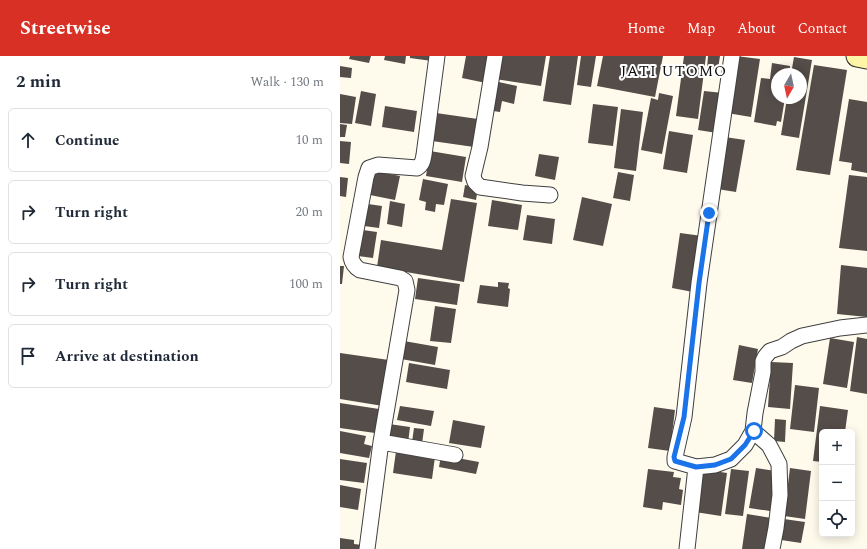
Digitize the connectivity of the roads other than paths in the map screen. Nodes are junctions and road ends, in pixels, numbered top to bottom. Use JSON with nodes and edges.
{"nodes":[{"id":1,"x":437,"y":56,"type":"edge"},
{"id":2,"x":495,"y":56,"type":"edge"},
{"id":3,"x":732,"y":56,"type":"edge"},
{"id":4,"x":857,"y":56,"type":"edge"},
{"id":5,"x":867,"y":58,"type":"edge"},
{"id":6,"x":550,"y":195,"type":"dead end"},
{"id":7,"x":867,"y":325,"type":"edge"},
{"id":8,"x":754,"y":431,"type":"junction"},
{"id":9,"x":381,"y":442,"type":"junction"},
{"id":10,"x":455,"y":455,"type":"dead end"},
{"id":11,"x":696,"y":467,"type":"junction"},
{"id":12,"x":367,"y":549,"type":"edge"},
{"id":13,"x":687,"y":549,"type":"edge"},
{"id":14,"x":772,"y":549,"type":"edge"}],
"edges":[{"from":1,"to":9,"type":"street"},
{"from":2,"to":6,"type":"street"},
{"from":3,"to":11,"type":"street"},
{"from":4,"to":5,"type":"street"},
{"from":7,"to":8,"type":"street"},
{"from":8,"to":11,"type":"street"},
{"from":8,"to":14,"type":"street"},
{"from":9,"to":10,"type":"street"},
{"from":9,"to":12,"type":"street"},
{"from":11,"to":13,"type":"street"}]}
